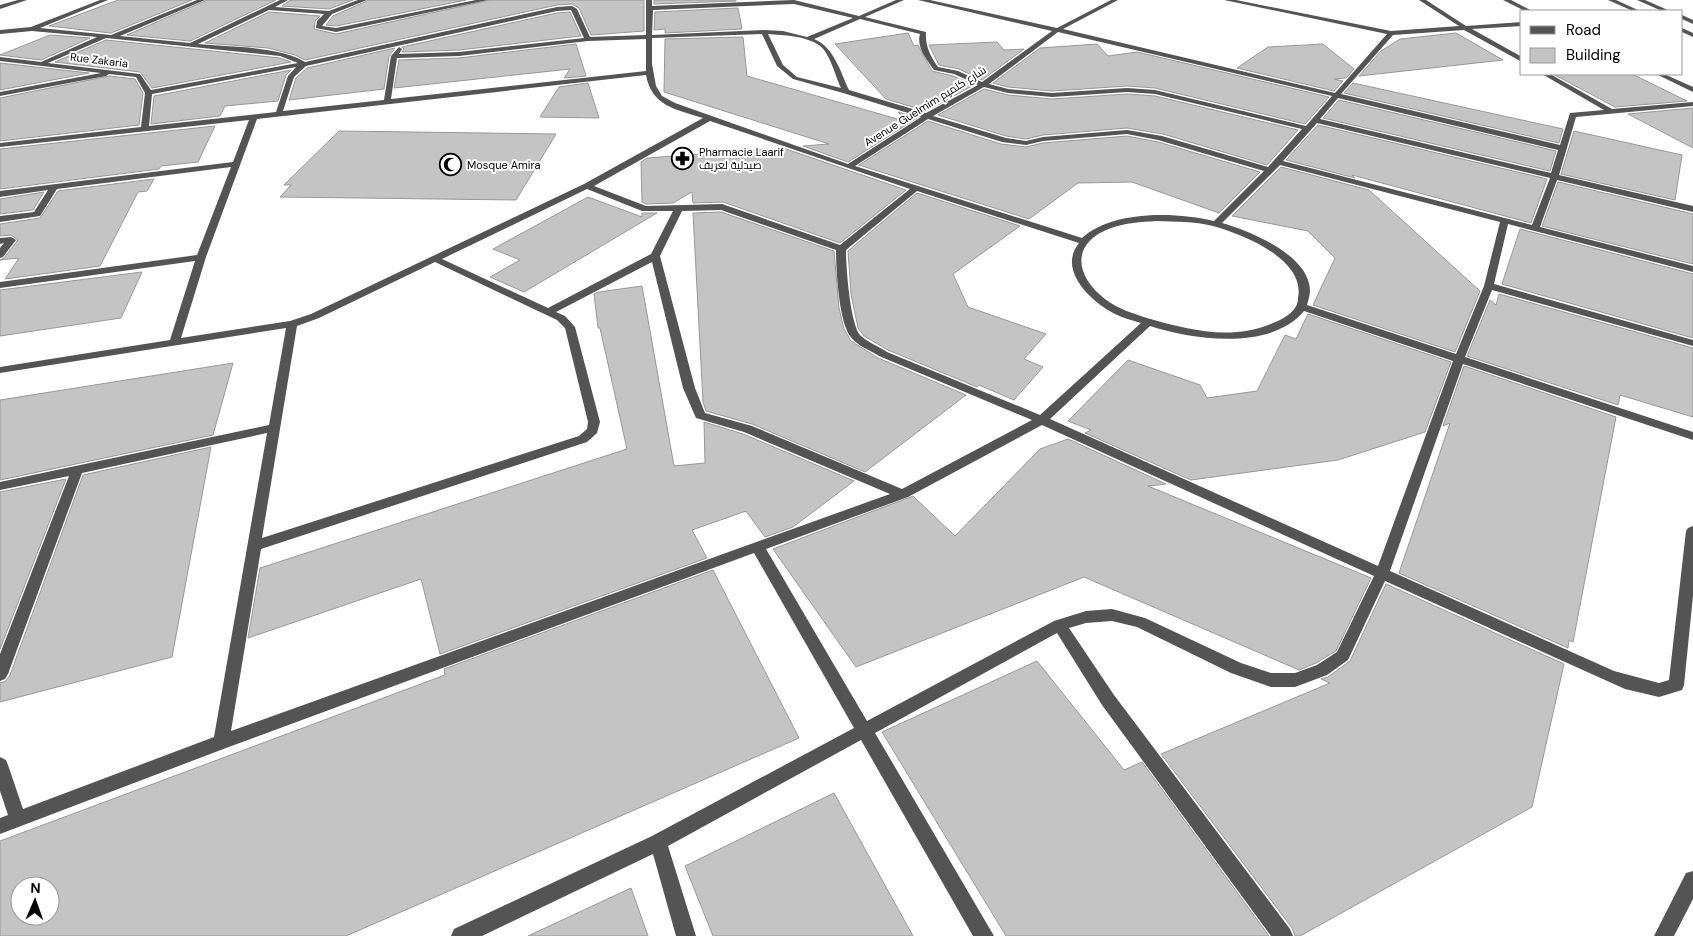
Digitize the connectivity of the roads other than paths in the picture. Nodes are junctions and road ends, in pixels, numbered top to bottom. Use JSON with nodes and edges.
{"nodes":[{"id":1,"x":24,"y":0,"type":"edge"},
{"id":2,"x":105,"y":0,"type":"edge"},
{"id":3,"x":202,"y":0,"type":"edge"},
{"id":4,"x":285,"y":0,"type":"edge"},
{"id":5,"x":364,"y":0,"type":"edge"},
{"id":6,"x":485,"y":0,"type":"edge"},
{"id":7,"x":649,"y":0,"type":"edge"},
{"id":8,"x":901,"y":0,"type":"edge"},
{"id":9,"x":920,"y":0,"type":"edge"},
{"id":10,"x":1115,"y":0,"type":"edge"},
{"id":11,"x":1227,"y":0,"type":"edge"},
{"id":12,"x":1262,"y":0,"type":"edge"},
{"id":13,"x":1422,"y":0,"type":"edge"},
{"id":14,"x":1506,"y":0,"type":"edge"},
{"id":15,"x":1611,"y":0,"type":"edge"},
{"id":16,"x":1640,"y":0,"type":"edge"},
{"id":17,"x":430,"y":5,"type":"dead end"},
{"id":18,"x":1256,"y":5,"type":"junction"},
{"id":19,"x":0,"y":7,"type":"edge"},
{"id":20,"x":268,"y":8,"type":"junction"},
{"id":21,"x":650,"y":8,"type":"junction"},
{"id":22,"x":436,"y":10,"type":"junction"},
{"id":23,"x":1527,"y":10,"type":"edge"},
{"id":24,"x":1635,"y":10,"type":"edge"},
{"id":25,"x":1665,"y":10,"type":"edge"},
{"id":26,"x":329,"y":14,"type":"junction"},
{"id":27,"x":863,"y":17,"type":"junction"},
{"id":28,"x":1520,"y":24,"type":"edge"},
{"id":29,"x":32,"y":28,"type":"junction"},
{"id":30,"x":1465,"y":28,"type":"junction"},
{"id":31,"x":1057,"y":30,"type":"junction"},
{"id":32,"x":0,"y":32,"type":"edge"},
{"id":33,"x":764,"y":32,"type":"junction"},
{"id":34,"x":1391,"y":33,"type":"junction"},
{"id":35,"x":109,"y":37,"type":"junction"},
{"id":36,"x":650,"y":37,"type":"junction"},
{"id":37,"x":588,"y":38,"type":"junction"},
{"id":38,"x":808,"y":39,"type":"junction"},
{"id":39,"x":404,"y":43,"type":"junction"},
{"id":40,"x":191,"y":44,"type":"junction"},
{"id":41,"x":394,"y":56,"type":"junction"},
{"id":42,"x":0,"y":59,"type":"edge"},
{"id":43,"x":1520,"y":59,"type":"edge"},
{"id":44,"x":42,"y":63,"type":"junction"},
{"id":45,"x":304,"y":64,"type":"junction"},
{"id":46,"x":119,"y":72,"type":"junction"},
{"id":47,"x":648,"y":73,"type":"junction"},
{"id":48,"x":1547,"y":75,"type":"edge"},
{"id":49,"x":1661,"y":75,"type":"edge"},
{"id":50,"x":983,"y":85,"type":"junction"},
{"id":51,"x":1693,"y":90,"type":"edge"},
{"id":52,"x":846,"y":91,"type":"junction"},
{"id":53,"x":149,"y":93,"type":"junction"},
{"id":54,"x":0,"y":94,"type":"edge"},
{"id":55,"x":1337,"y":95,"type":"junction"},
{"id":56,"x":387,"y":102,"type":"junction"},
{"id":57,"x":1693,"y":104,"type":"edge"},
{"id":58,"x":1609,"y":110,"type":"junction"},
{"id":59,"x":279,"y":113,"type":"junction"},
{"id":60,"x":254,"y":116,"type":"junction"},
{"id":61,"x":927,"y":116,"type":"junction"},
{"id":62,"x":707,"y":119,"type":"junction"},
{"id":63,"x":1316,"y":120,"type":"junction"},
{"id":64,"x":1306,"y":128,"type":"junction"},
{"id":65,"x":145,"y":129,"type":"junction"},
{"id":66,"x":0,"y":145,"type":"edge"},
{"id":67,"x":1562,"y":148,"type":"junction"},
{"id":68,"x":1278,"y":162,"type":"junction"},
{"id":69,"x":236,"y":164,"type":"junction"},
{"id":70,"x":849,"y":167,"type":"junction"},
{"id":71,"x":1270,"y":170,"type":"junction"},
{"id":72,"x":1554,"y":177,"type":"junction"},
{"id":73,"x":588,"y":186,"type":"junction"},
{"id":74,"x":54,"y":188,"type":"junction"},
{"id":75,"x":916,"y":189,"type":"junction"},
{"id":76,"x":0,"y":194,"type":"edge"},
{"id":77,"x":680,"y":208,"type":"junction"},
{"id":78,"x":1693,"y":208,"type":"edge"},
{"id":79,"x":0,"y":218,"type":"edge"},
{"id":80,"x":1505,"y":220,"type":"junction"},
{"id":81,"x":1216,"y":224,"type":"junction"},
{"id":82,"x":1534,"y":228,"type":"junction"},
{"id":83,"x":1083,"y":241,"type":"junction"},
{"id":84,"x":0,"y":242,"type":"edge"},
{"id":85,"x":840,"y":249,"type":"junction"},
{"id":86,"x":0,"y":255,"type":"edge"},
{"id":87,"x":655,"y":256,"type":"junction"},
{"id":88,"x":201,"y":257,"type":"junction"},
{"id":89,"x":436,"y":260,"type":"junction"},
{"id":90,"x":1693,"y":269,"type":"edge"},
{"id":91,"x":0,"y":285,"type":"edge"},
{"id":92,"x":1489,"y":286,"type":"junction"},
{"id":93,"x":1302,"y":307,"type":"junction"},
{"id":94,"x":550,"y":311,"type":"junction"},
{"id":95,"x":1148,"y":322,"type":"junction"},
{"id":96,"x":292,"y":324,"type":"junction"},
{"id":97,"x":175,"y":342,"type":"junction"},
{"id":98,"x":1693,"y":344,"type":"edge"},
{"id":99,"x":1459,"y":359,"type":"junction"},
{"id":100,"x":0,"y":370,"type":"edge"},
{"id":101,"x":1042,"y":420,"type":"junction"},
{"id":102,"x":273,"y":428,"type":"junction"},
{"id":103,"x":1693,"y":436,"type":"edge"},
{"id":104,"x":77,"y":470,"type":"junction"},
{"id":105,"x":0,"y":486,"type":"edge"},
{"id":106,"x":903,"y":494,"type":"junction"},
{"id":107,"x":1693,"y":531,"type":"edge"},
{"id":108,"x":253,"y":546,"type":"junction"},
{"id":109,"x":758,"y":548,"type":"junction"},
{"id":110,"x":1382,"y":573,"type":"junction"},
{"id":111,"x":1059,"y":625,"type":"junction"},
{"id":112,"x":7,"y":638,"type":"edge"},
{"id":113,"x":0,"y":674,"type":"edge"},
{"id":114,"x":863,"y":731,"type":"junction"},
{"id":115,"x":221,"y":742,"type":"junction"},
{"id":116,"x":0,"y":765,"type":"edge"},
{"id":117,"x":18,"y":820,"type":"junction"},
{"id":118,"x":0,"y":826,"type":"edge"},
{"id":119,"x":658,"y":842,"type":"junction"},
{"id":120,"x":1693,"y":880,"type":"edge"},
{"id":121,"x":461,"y":936,"type":"edge"},
{"id":122,"x":686,"y":936,"type":"edge"},
{"id":123,"x":984,"y":936,"type":"edge"},
{"id":124,"x":1283,"y":936,"type":"edge"},
{"id":125,"x":1664,"y":936,"type":"edge"}],
"edges":[{"from":1,"to":19,"type":"street"},
{"from":2,"to":29,"type":"street"},
{"from":3,"to":35,"type":"street"},
{"from":4,"to":20,"type":"street"},
{"from":5,"to":26,"type":"street"},
{"from":6,"to":22,"type":"street"},
{"from":7,"to":21,"type":"street"},
{"from":8,"to":27,"type":"street"},
{"from":9,"to":31,"type":"street"},
{"from":10,"to":31,"type":"street","name":"Avenue Guelmim شارع كلميم"},
{"from":11,"to":18,"type":"street"},
{"from":12,"to":18,"type":"street"},
{"from":13,"to":30,"type":"street"},
{"from":14,"to":23,"type":"street"},
{"from":15,"to":24,"type":"street"},
{"from":16,"to":25,"type":"street"},
{"from":17,"to":22,"type":"street"},
{"from":18,"to":34,"type":"street"},
{"from":20,"to":26,"type":"street"},
{"from":20,"to":40,"type":"street"},
{"from":21,"to":27,"type":"street"},
{"from":21,"to":36,"type":"street"},
{"from":22,"to":26,"type":"street"},
{"from":27,"to":38,"type":"street"},
{"from":27,"to":50,"type":"street"},
{"from":28,"to":30,"type":"street"},
{"from":29,"to":32,"type":"street"},
{"from":29,"to":35,"type":"street"},
{"from":30,"to":34,"type":"street"},
{"from":30,"to":43,"type":"street"},
{"from":31,"to":50,"type":"street","name":"Avenue Guelmim شارع كلميم"},
{"from":31,"to":55,"type":"street"},
{"from":33,"to":36,"type":"street"},
{"from":33,"to":38,"type":"street"},
{"from":33,"to":52,"type":"street"},
{"from":34,"to":55,"type":"street"},
{"from":35,"to":40,"type":"street"},
{"from":35,"to":44,"type":"street"},
{"from":36,"to":37,"type":"street"},
{"from":36,"to":47,"type":"street"},
{"from":37,"to":39,"type":"street"},
{"from":37,"to":41,"type":"street"},
{"from":38,"to":52,"type":"street"},
{"from":39,"to":41,"type":"street"},
{"from":39,"to":45,"type":"street"},
{"from":40,"to":45,"type":"street"},
{"from":41,"to":56,"type":"street"},
{"from":42,"to":44,"type":"street","name":"Rue Zakaria"},
{"from":44,"to":46,"type":"street","name":"Rue Zakaria"},
{"from":45,"to":53,"type":"street"},
{"from":45,"to":59,"type":"street"},
{"from":46,"to":53,"type":"street","name":"Rue Zakaria"},
{"from":46,"to":54,"type":"street"},
{"from":47,"to":56,"type":"street"},
{"from":47,"to":62,"type":"street"},
{"from":48,"to":58,"type":"street"},
{"from":49,"to":51,"type":"street"},
{"from":50,"to":61,"type":"street","name":"Avenue Guelmim شارع كلميم"},
{"from":50,"to":64,"type":"street"},
{"from":52,"to":61,"type":"street"},
{"from":53,"to":65,"type":"street"},
{"from":55,"to":63,"type":"street"},
{"from":55,"to":67,"type":"street"},
{"from":56,"to":59,"type":"street"},
{"from":57,"to":58,"type":"street"},
{"from":58,"to":67,"type":"street"},
{"from":59,"to":60,"type":"street"},
{"from":60,"to":65,"type":"street"},
{"from":60,"to":69,"type":"street"},
{"from":61,"to":70,"type":"street","name":"Avenue Guelmim شارع كلميم"},
{"from":61,"to":71,"type":"street"},
{"from":62,"to":70,"type":"street"},
{"from":62,"to":73,"type":"street"},
{"from":63,"to":64,"type":"street"},
{"from":63,"to":72,"type":"street"},
{"from":64,"to":68,"type":"street"},
{"from":65,"to":66,"type":"street"},
{"from":67,"to":72,"type":"street"},
{"from":68,"to":71,"type":"street"},
{"from":68,"to":80,"type":"street"},
{"from":69,"to":74,"type":"street"},
{"from":69,"to":88,"type":"street"},
{"from":70,"to":75,"type":"street"},
{"from":71,"to":81,"type":"street"},
{"from":72,"to":78,"type":"street"},
{"from":72,"to":82,"type":"street"},
{"from":73,"to":77,"type":"street"},
{"from":73,"to":89,"type":"street"},
{"from":74,"to":76,"type":"street"},
{"from":74,"to":79,"type":"street"},
{"from":75,"to":83,"type":"street"},
{"from":75,"to":85,"type":"street"},
{"from":77,"to":85,"type":"street"},
{"from":77,"to":87,"type":"street"},
{"from":80,"to":82,"type":"street"},
{"from":80,"to":92,"type":"street"},
{"from":81,"to":83,"type":"street"},
{"from":81,"to":93,"type":"street"},
{"from":82,"to":90,"type":"street"},
{"from":83,"to":95,"type":"street"},
{"from":84,"to":86,"type":"street"},
{"from":85,"to":101,"type":"street"},
{"from":87,"to":94,"type":"street"},
{"from":87,"to":106,"type":"street"},
{"from":88,"to":91,"type":"street"},
{"from":88,"to":97,"type":"street"},
{"from":89,"to":94,"type":"street"},
{"from":89,"to":96,"type":"street"},
{"from":92,"to":98,"type":"street"},
{"from":92,"to":99,"type":"street"},
{"from":93,"to":95,"type":"street"},
{"from":93,"to":99,"type":"street"},
{"from":94,"to":108,"type":"street"},
{"from":95,"to":101,"type":"street"},
{"from":96,"to":97,"type":"street"},
{"from":96,"to":102,"type":"street"},
{"from":97,"to":100,"type":"street"},
{"from":99,"to":103,"type":"street"},
{"from":99,"to":110,"type":"street"},
{"from":101,"to":106,"type":"street"},
{"from":101,"to":110,"type":"street"},
{"from":102,"to":104,"type":"street"},
{"from":102,"to":108,"type":"street"},
{"from":104,"to":105,"type":"street"},
{"from":104,"to":112,"type":"street"},
{"from":106,"to":109,"type":"street"},
{"from":107,"to":110,"type":"street"},
{"from":108,"to":115,"type":"street"},
{"from":109,"to":114,"type":"street"},
{"from":109,"to":115,"type":"street"},
{"from":110,"to":111,"type":"street"},
{"from":111,"to":114,"type":"street"},
{"from":111,"to":124,"type":"street"},
{"from":112,"to":113,"type":"street"},
{"from":114,"to":119,"type":"street"},
{"from":114,"to":123,"type":"street"},
{"from":115,"to":117,"type":"street"},
{"from":116,"to":117,"type":"street"},
{"from":117,"to":118,"type":"street"},
{"from":119,"to":121,"type":"street"},
{"from":119,"to":122,"type":"street"},
{"from":120,"to":125,"type":"street"}]}
